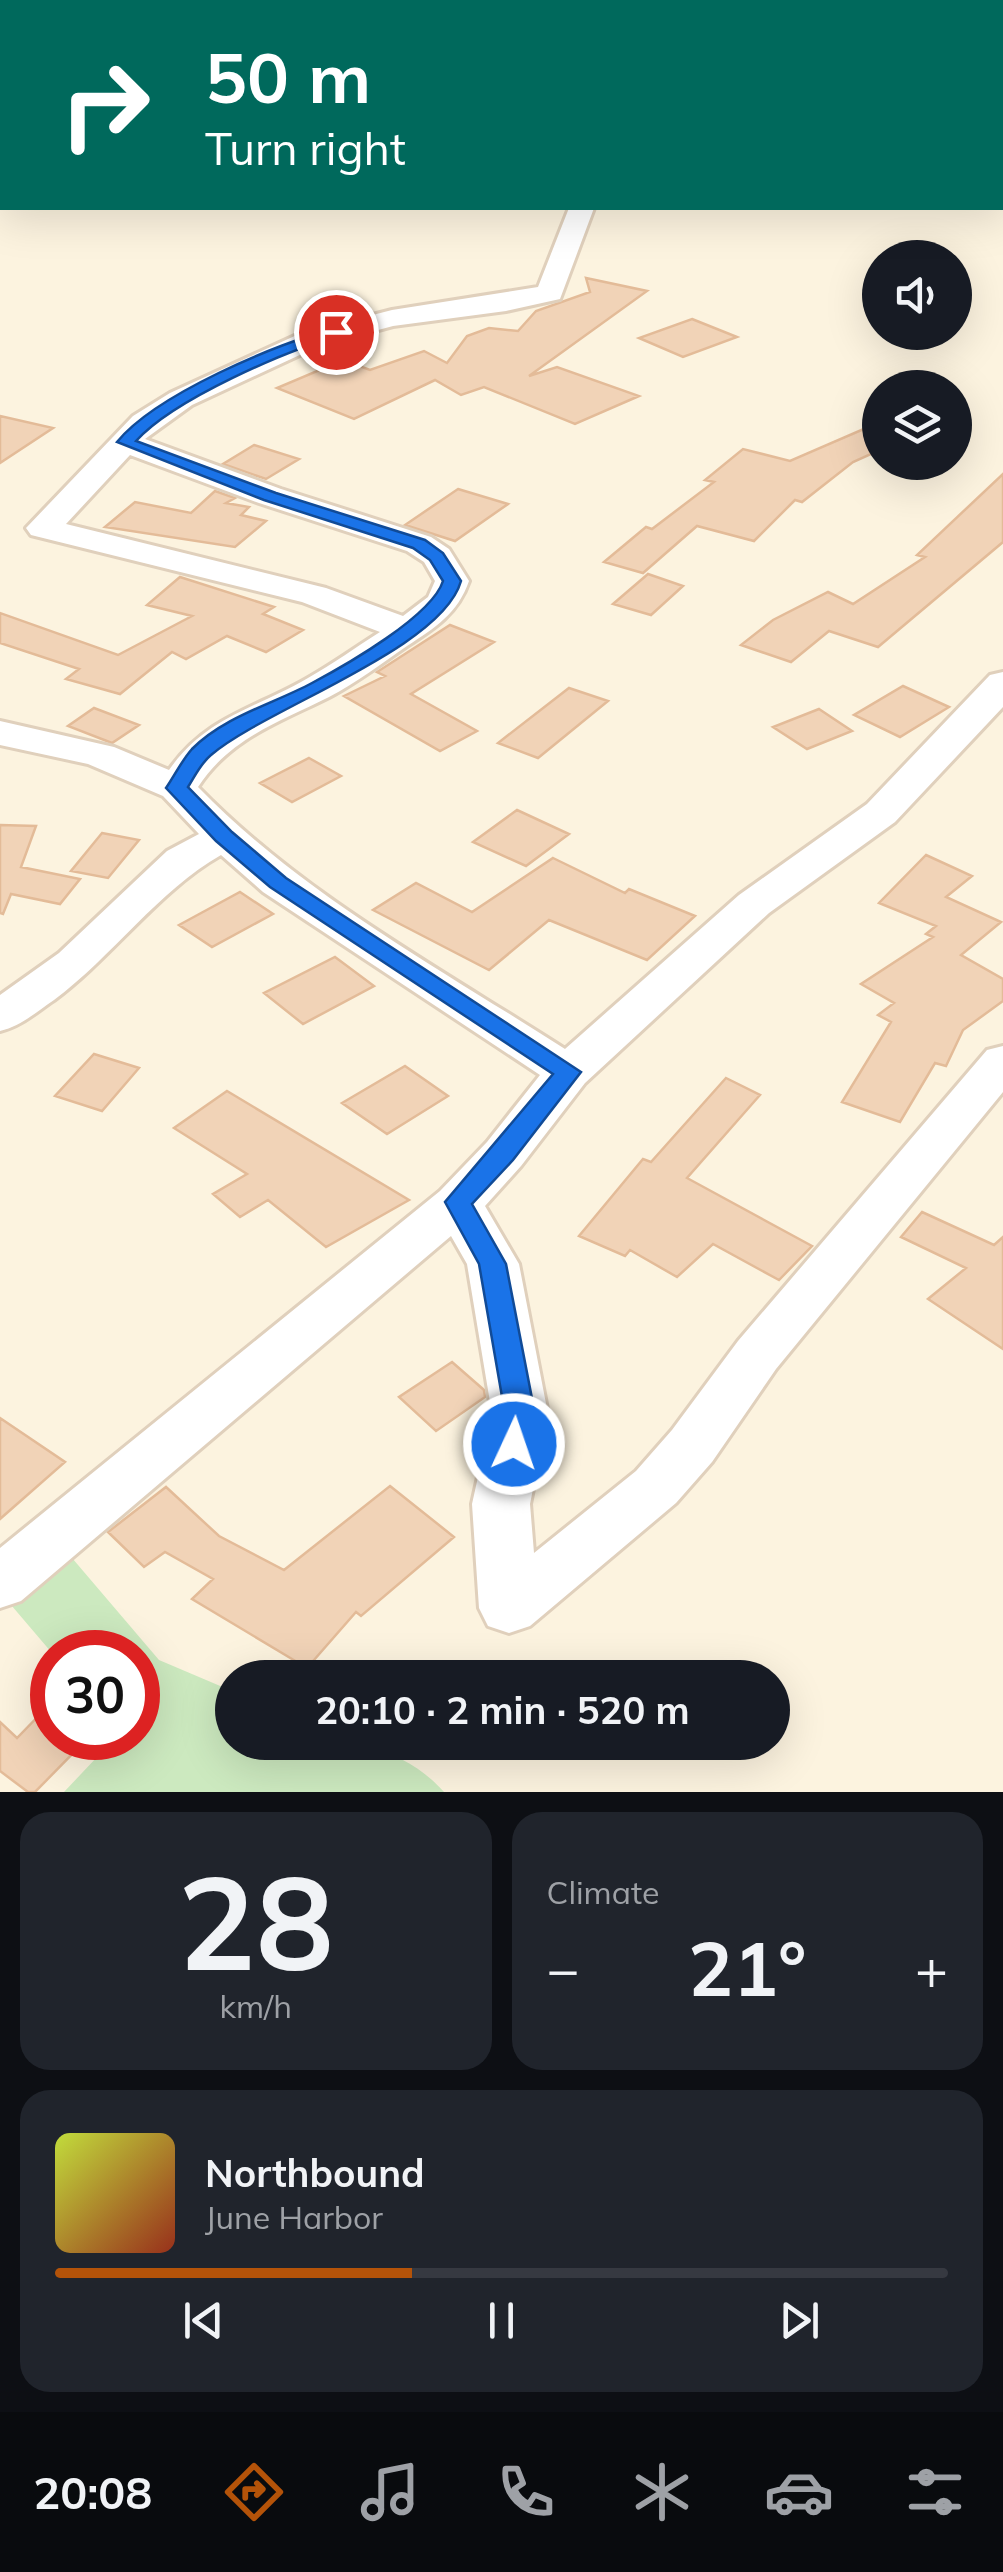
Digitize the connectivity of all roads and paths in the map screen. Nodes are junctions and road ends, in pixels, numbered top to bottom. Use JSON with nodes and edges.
{"nodes":[{"id":1,"x":580,"y":210,"type":"edge"},
{"id":2,"x":125,"y":442,"type":"junction"},
{"id":3,"x":408,"y":630,"type":"junction"},
{"id":4,"x":1003,"y":683,"type":"edge"},
{"id":5,"x":0,"y":732,"type":"edge"},
{"id":6,"x":177,"y":788,"type":"junction"},
{"id":7,"x":224,"y":836,"type":"junction"},
{"id":8,"x":0,"y":1017,"type":"edge"},
{"id":9,"x":1003,"y":1060,"type":"edge"},
{"id":10,"x":568,"y":1072,"type":"junction"},
{"id":11,"x":458,"y":1202,"type":"junction"},
{"id":12,"x":0,"y":1583,"type":"edge"}],
"edges":[{"from":1,"to":2,"type":"street"},
{"from":2,"to":3,"type":"street"},
{"from":2,"to":3,"type":"street"},
{"from":3,"to":6,"type":"street"},
{"from":4,"to":10,"type":"street"},
{"from":5,"to":6,"type":"street"},
{"from":6,"to":7,"type":"street"},
{"from":7,"to":8,"type":"street"},
{"from":7,"to":10,"type":"street"},
{"from":9,"to":11,"type":"street"},
{"from":10,"to":11,"type":"street"},
{"from":11,"to":12,"type":"street"}]}
